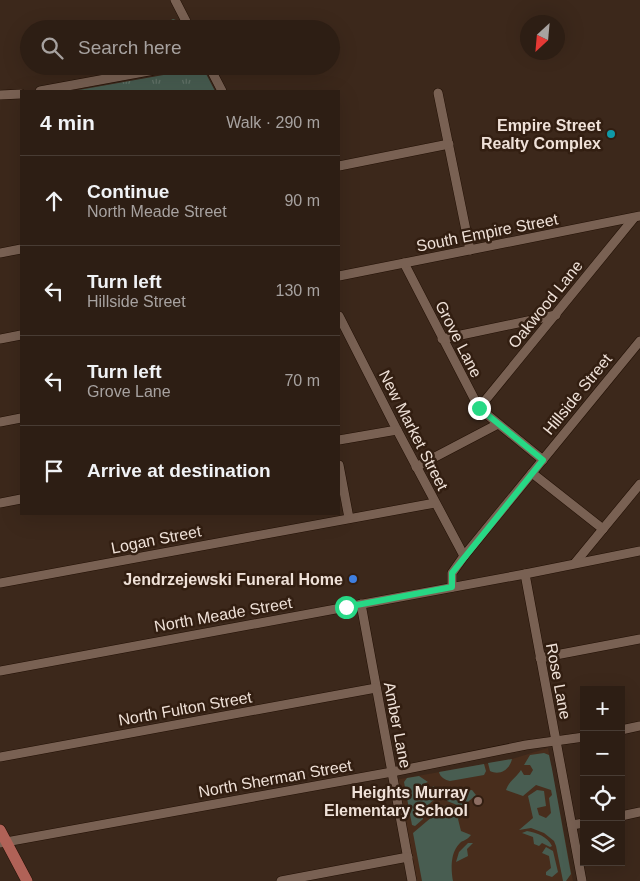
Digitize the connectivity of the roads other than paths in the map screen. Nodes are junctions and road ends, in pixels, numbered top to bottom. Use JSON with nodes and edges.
{"nodes":[{"id":1,"x":175,"y":0,"type":"edge"},
{"id":2,"x":185,"y":20,"type":"edge"},
{"id":3,"x":127,"y":75,"type":"edge"},
{"id":4,"x":214,"y":75,"type":"edge"},
{"id":5,"x":45,"y":90,"type":"edge"},
{"id":6,"x":221,"y":90,"type":"edge"},
{"id":7,"x":438,"y":93,"type":"dead end"},
{"id":8,"x":20,"y":94,"type":"edge"},
{"id":9,"x":0,"y":95,"type":"edge"},
{"id":10,"x":449,"y":144,"type":"junction"},
{"id":11,"x":340,"y":166,"type":"edge"},
{"id":12,"x":637,"y":217,"type":"edge"},
{"id":13,"x":20,"y":249,"type":"edge"},
{"id":14,"x":470,"y":250,"type":"junction"},
{"id":15,"x":0,"y":253,"type":"edge"},
{"id":16,"x":404,"y":263,"type":"junction"},
{"id":17,"x":340,"y":276,"type":"edge"},
{"id":18,"x":556,"y":315,"type":"junction"},
{"id":19,"x":340,"y":318,"type":"edge"},
{"id":20,"x":20,"y":335,"type":"edge"},
{"id":21,"x":0,"y":339,"type":"edge"},
{"id":22,"x":442,"y":339,"type":"junction"},
{"id":23,"x":640,"y":341,"type":"edge"},
{"id":24,"x":479,"y":408,"type":"junction"},
{"id":25,"x":20,"y":418,"type":"edge"},
{"id":26,"x":0,"y":422,"type":"edge"},
{"id":27,"x":498,"y":424,"type":"junction"},
{"id":28,"x":396,"y":430,"type":"junction"},
{"id":29,"x":340,"y":440,"type":"edge"},
{"id":30,"x":543,"y":460,"type":"junction"},
{"id":31,"x":416,"y":467,"type":"junction"},
{"id":32,"x":340,"y":469,"type":"edge"},
{"id":33,"x":532,"y":473,"type":"junction"},
{"id":34,"x":640,"y":484,"type":"edge"},
{"id":35,"x":20,"y":500,"type":"edge"},
{"id":36,"x":435,"y":503,"type":"junction"},
{"id":37,"x":0,"y":504,"type":"edge"},
{"id":38,"x":349,"y":518,"type":"junction"},
{"id":39,"x":603,"y":529,"type":"junction"},
{"id":40,"x":640,"y":551,"type":"edge"},
{"id":41,"x":464,"y":556,"type":"junction"},
{"id":42,"x":575,"y":563,"type":"junction"},
{"id":43,"x":524,"y":574,"type":"junction"},
{"id":44,"x":0,"y":583,"type":"edge"},
{"id":45,"x":452,"y":587,"type":"junction"},
{"id":46,"x":361,"y":604,"type":"junction"},
{"id":47,"x":640,"y":639,"type":"edge"},
{"id":48,"x":540,"y":658,"type":"junction"},
{"id":49,"x":0,"y":671,"type":"edge"},
{"id":50,"x":376,"y":688,"type":"junction"},
{"id":51,"x":640,"y":726,"type":"edge"},
{"id":52,"x":625,"y":729,"type":"edge"},
{"id":53,"x":580,"y":738,"type":"edge"},
{"id":54,"x":556,"y":742,"type":"junction"},
{"id":55,"x":0,"y":757,"type":"edge"},
{"id":56,"x":392,"y":772,"type":"junction"},
{"id":57,"x":640,"y":812,"type":"edge"},
{"id":58,"x":625,"y":815,"type":"edge"},
{"id":59,"x":580,"y":824,"type":"edge"},
{"id":60,"x":572,"y":825,"type":"junction"},
{"id":61,"x":0,"y":830,"type":"edge"},
{"id":62,"x":3,"y":843,"type":"edge"},
{"id":63,"x":408,"y":857,"type":"junction"},
{"id":64,"x":27,"y":881,"type":"edge"},
{"id":65,"x":281,"y":881,"type":"edge"},
{"id":66,"x":412,"y":881,"type":"edge"},
{"id":67,"x":582,"y":881,"type":"edge"}],
"edges":[{"from":1,"to":2,"type":"street"},
{"from":3,"to":5,"type":"street"},
{"from":4,"to":6,"type":"street"},
{"from":7,"to":10,"type":"street"},
{"from":8,"to":9,"type":"street"},
{"from":10,"to":11,"type":"street"},
{"from":10,"to":14,"type":"street"},
{"from":12,"to":14,"type":"street","name":"South Empire Street"},
{"from":12,"to":18,"type":"street","name":"Oakwood Lane"},
{"from":13,"to":15,"type":"street"},
{"from":14,"to":16,"type":"street","name":"South Empire Street"},
{"from":16,"to":17,"type":"street","name":"South Empire Street"},
{"from":16,"to":22,"type":"street","name":"Grove Lane"},
{"from":18,"to":22,"type":"street"},
{"from":18,"to":24,"type":"street","name":"Oakwood Lane"},
{"from":19,"to":28,"type":"street","name":"New Market Street"},
{"from":20,"to":21,"type":"street"},
{"from":22,"to":24,"type":"street","name":"Grove Lane"},
{"from":23,"to":30,"type":"street","name":"Hillside Street"},
{"from":24,"to":27,"type":"street","name":"Grove Lane"},
{"from":25,"to":26,"type":"street"},
{"from":27,"to":30,"type":"street","name":"Grove Lane"},
{"from":27,"to":31,"type":"street"},
{"from":28,"to":29,"type":"street"},
{"from":28,"to":31,"type":"street","name":"New Market Street"},
{"from":30,"to":33,"type":"street","name":"Hillside Street"},
{"from":31,"to":36,"type":"street","name":"New Market Street"},
{"from":32,"to":38,"type":"street"},
{"from":33,"to":39,"type":"street"},
{"from":33,"to":41,"type":"street","name":"Hillside Street"},
{"from":34,"to":39,"type":"street"},
{"from":35,"to":37,"type":"street"},
{"from":36,"to":38,"type":"street","name":"Logan Street"},
{"from":36,"to":41,"type":"street","name":"New Market Street"},
{"from":38,"to":44,"type":"street","name":"Logan Street"},
{"from":39,"to":42,"type":"street"},
{"from":40,"to":42,"type":"street","name":"North Meade Street"},
{"from":41,"to":45,"type":"street","name":"Hillside Street"},
{"from":42,"to":43,"type":"street","name":"North Meade Street"},
{"from":43,"to":45,"type":"street","name":"North Meade Street"},
{"from":43,"to":48,"type":"street","name":"Rose Lane"},
{"from":45,"to":46,"type":"street","name":"North Meade Street"},
{"from":46,"to":49,"type":"street","name":"North Meade Street"},
{"from":46,"to":50,"type":"street","name":"Amber Lane"},
{"from":47,"to":48,"type":"street"},
{"from":48,"to":54,"type":"street","name":"Rose Lane"},
{"from":50,"to":55,"type":"street","name":"North Fulton Street"},
{"from":50,"to":56,"type":"street","name":"Amber Lane"},
{"from":51,"to":52,"type":"street"},
{"from":53,"to":54,"type":"street","name":"North Sherman Street"},
{"from":54,"to":56,"type":"street","name":"North Sherman Street"},
{"from":54,"to":60,"type":"street","name":"Rose Lane"},
{"from":56,"to":62,"type":"street","name":"North Sherman Street"},
{"from":56,"to":63,"type":"street","name":"Amber Lane"},
{"from":57,"to":58,"type":"street"},
{"from":59,"to":60,"type":"street"},
{"from":60,"to":67,"type":"street","name":"Rose Lane"},
{"from":61,"to":62,"type":"main road"},
{"from":62,"to":64,"type":"main road"},
{"from":63,"to":65,"type":"street"},
{"from":63,"to":66,"type":"street","name":"Amber Lane"}]}
